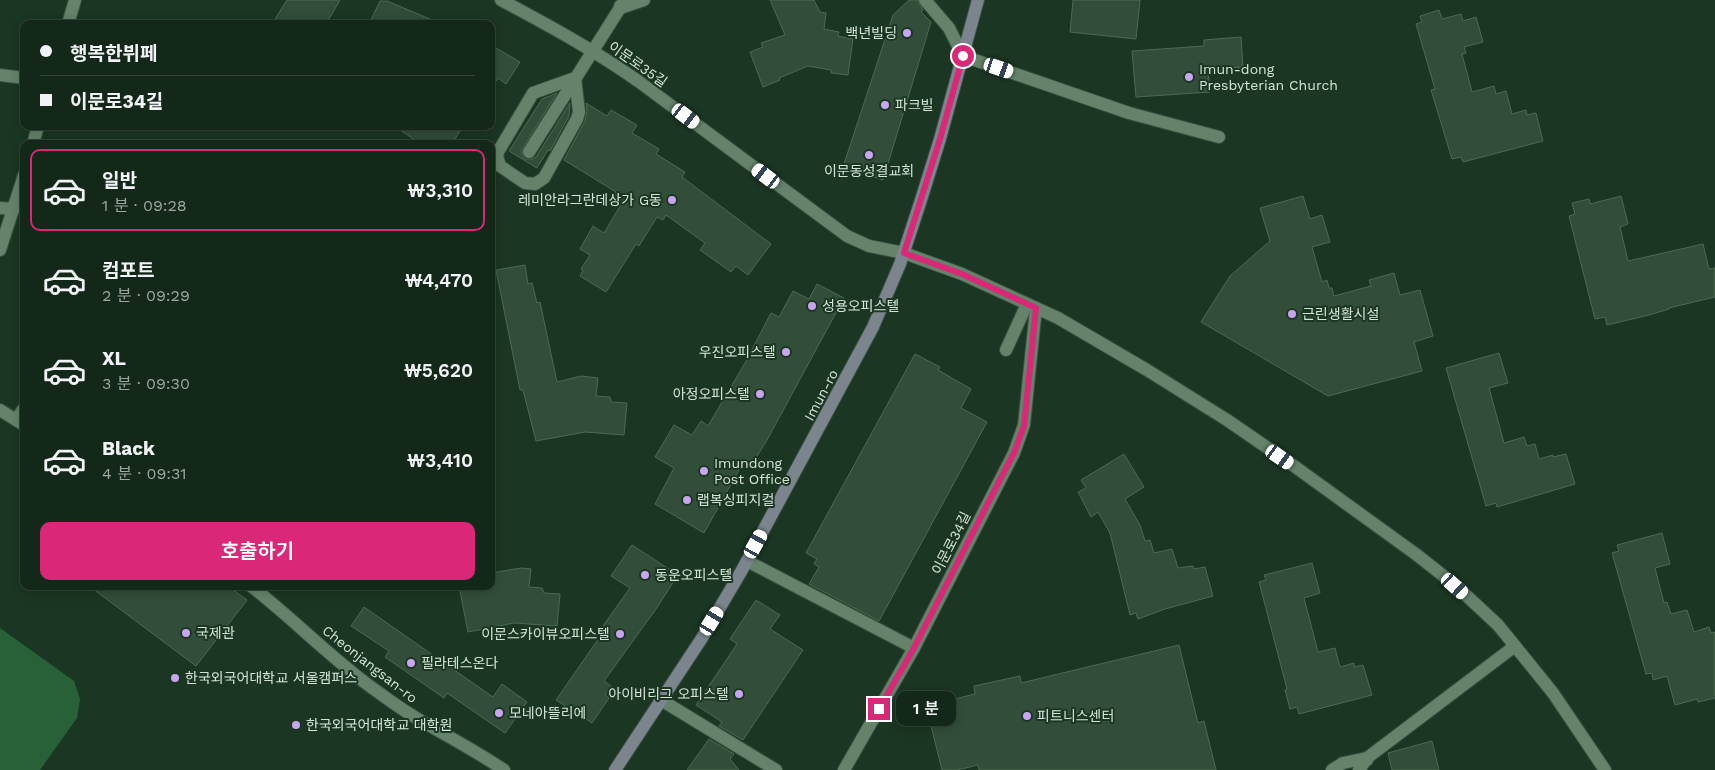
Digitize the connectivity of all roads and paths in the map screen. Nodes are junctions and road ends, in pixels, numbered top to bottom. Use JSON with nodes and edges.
{"nodes":[{"id":1,"x":75,"y":0,"type":"edge"},
{"id":2,"x":501,"y":0,"type":"edge"},
{"id":3,"x":644,"y":0,"type":"edge"},
{"id":4,"x":925,"y":0,"type":"edge"},
{"id":5,"x":978,"y":0,"type":"edge"},
{"id":6,"x":622,"y":3,"type":"edge"},
{"id":7,"x":69,"y":20,"type":"edge"},
{"id":8,"x":592,"y":50,"type":"junction"},
{"id":9,"x":963,"y":56,"type":"junction"},
{"id":10,"x":0,"y":75,"type":"edge"},
{"id":11,"x":20,"y":78,"type":"edge"},
{"id":12,"x":575,"y":78,"type":"junction"},
{"id":13,"x":1219,"y":137,"type":"dead end"},
{"id":14,"x":529,"y":152,"type":"dead end"},
{"id":15,"x":20,"y":188,"type":"edge"},
{"id":16,"x":0,"y":208,"type":"edge"},
{"id":17,"x":14,"y":209,"type":"junction"},
{"id":18,"x":0,"y":250,"type":"edge"},
{"id":19,"x":904,"y":253,"type":"junction"},
{"id":20,"x":1032,"y":306,"type":"junction"},
{"id":21,"x":1006,"y":350,"type":"dead end"},
{"id":22,"x":0,"y":410,"type":"edge"},
{"id":23,"x":20,"y":423,"type":"edge"},
{"id":24,"x":747,"y":561,"type":"junction"},
{"id":25,"x":256,"y":590,"type":"edge"},
{"id":26,"x":1515,"y":646,"type":"junction"},
{"id":27,"x":914,"y":648,"type":"junction"},
{"id":28,"x":661,"y":700,"type":"junction"},
{"id":29,"x":1366,"y":764,"type":"edge"},
{"id":30,"x":504,"y":770,"type":"edge"},
{"id":31,"x":615,"y":770,"type":"edge"},
{"id":32,"x":776,"y":770,"type":"edge"},
{"id":33,"x":844,"y":770,"type":"edge"},
{"id":34,"x":1332,"y":770,"type":"edge"},
{"id":35,"x":1359,"y":770,"type":"edge"},
{"id":36,"x":1604,"y":770,"type":"edge"}],
"edges":[{"from":1,"to":7,"type":"street"},
{"from":2,"to":8,"type":"street","name":"이문로35길"},
{"from":3,"to":6,"type":"street"},
{"from":4,"to":9,"type":"street"},
{"from":5,"to":9,"type":"main road","name":"Imun-ro"},
{"from":6,"to":8,"type":"street"},
{"from":8,"to":12,"type":"street"},
{"from":8,"to":19,"type":"street","name":"이문로35길"},
{"from":9,"to":13,"type":"street"},
{"from":9,"to":19,"type":"main road","name":"Imun-ro"},
{"from":10,"to":11,"type":"street"},
{"from":12,"to":12,"type":"street"},
{"from":12,"to":14,"type":"street"},
{"from":15,"to":17,"type":"street"},
{"from":16,"to":17,"type":"street"},
{"from":17,"to":18,"type":"street"},
{"from":19,"to":20,"type":"street","name":"이문로35길"},
{"from":19,"to":24,"type":"main road","name":"Imun-ro"},
{"from":20,"to":21,"type":"street"},
{"from":20,"to":26,"type":"street","name":"이문로35길"},
{"from":20,"to":27,"type":"street","name":"이문로34길"},
{"from":22,"to":23,"type":"street"},
{"from":24,"to":27,"type":"street"},
{"from":24,"to":28,"type":"main road","name":"Imun-ro"},
{"from":25,"to":30,"type":"street","name":"Cheonjangsan-ro"},
{"from":26,"to":29,"type":"street"},
{"from":26,"to":36,"type":"street","name":"이문로35길"},
{"from":27,"to":33,"type":"street","name":"이문로34길"},
{"from":28,"to":31,"type":"main road","name":"Imun-ro"},
{"from":28,"to":32,"type":"street"},
{"from":29,"to":34,"type":"street"},
{"from":29,"to":35,"type":"street"}]}
